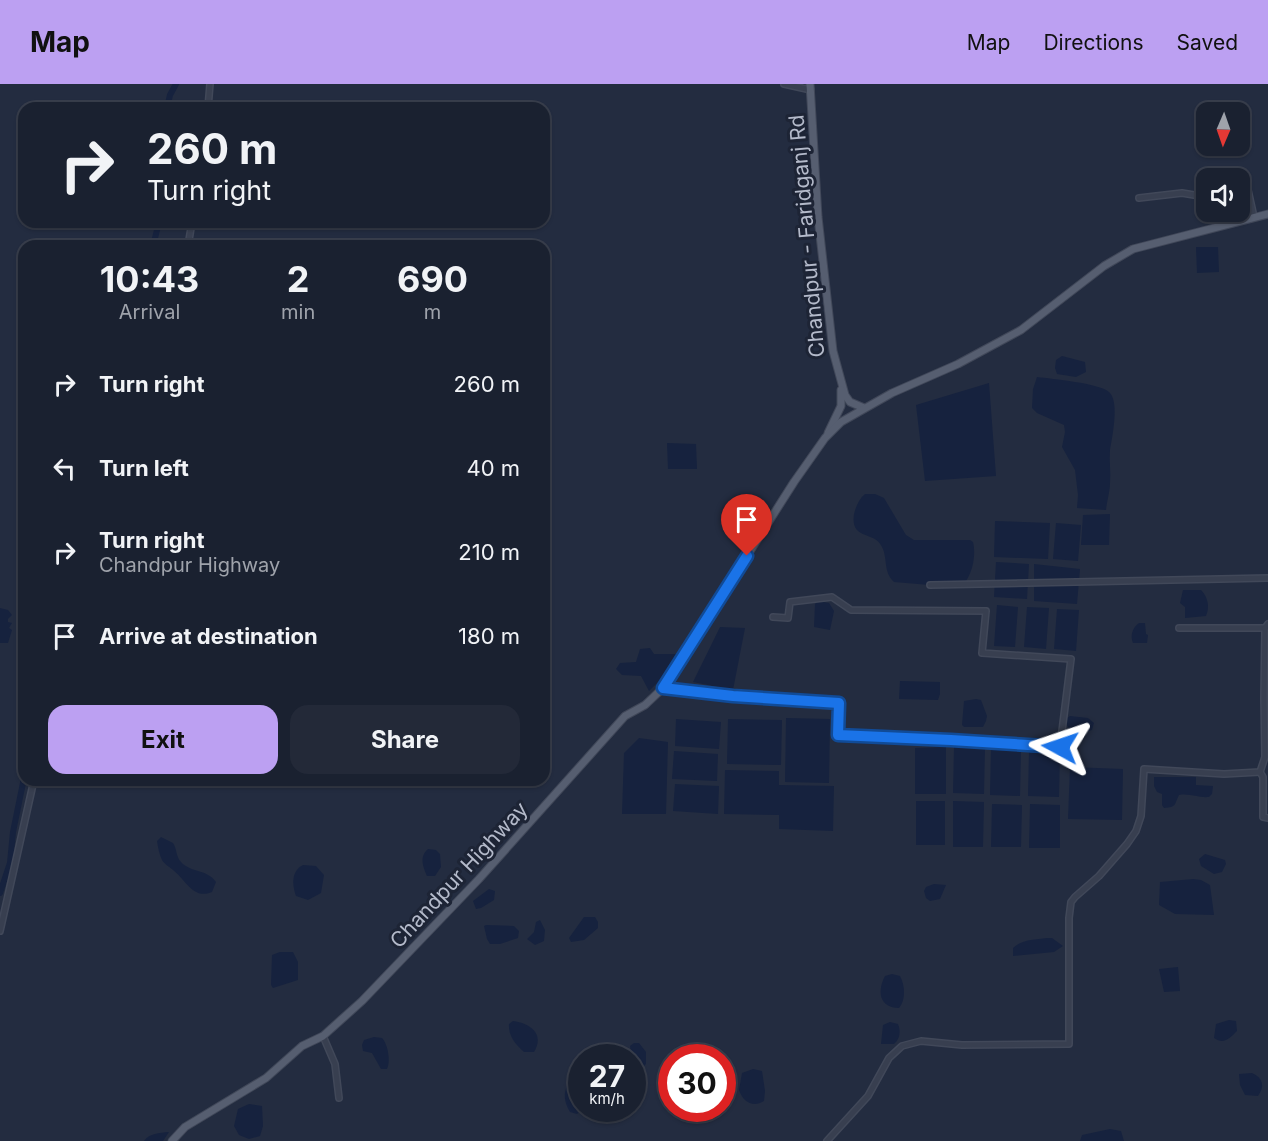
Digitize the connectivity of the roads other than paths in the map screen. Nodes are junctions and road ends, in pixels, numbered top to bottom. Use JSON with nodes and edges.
{"nodes":[{"id":1,"x":210,"y":84,"type":"edge"},
{"id":2,"x":784,"y":84,"type":"edge"},
{"id":3,"x":811,"y":87,"type":"edge"},
{"id":4,"x":208,"y":102,"type":"edge"},
{"id":5,"x":1196,"y":195,"type":"edge"},
{"id":6,"x":1139,"y":198,"type":"dead end"},
{"id":7,"x":1250,"y":199,"type":"edge"},
{"id":8,"x":1268,"y":214,"type":"edge"},
{"id":9,"x":1254,"y":217,"type":"junction"},
{"id":10,"x":841,"y":385,"type":"junction"},
{"id":11,"x":864,"y":408,"type":"junction"},
{"id":12,"x":825,"y":438,"type":"junction"},
{"id":13,"x":1268,"y":578,"type":"edge"},
{"id":14,"x":930,"y":585,"type":"dead end"},
{"id":15,"x":773,"y":617,"type":"dead end"},
{"id":16,"x":1266,"y":626,"type":"edge"},
{"id":17,"x":1179,"y":628,"type":"dead end"},
{"id":18,"x":663,"y":688,"type":"junction"},
{"id":19,"x":1260,"y":772,"type":"junction"},
{"id":20,"x":33,"y":786,"type":"edge"},
{"id":21,"x":1268,"y":818,"type":"edge"},
{"id":22,"x":0,"y":931,"type":"edge"},
{"id":23,"x":323,"y":1036,"type":"junction"},
{"id":24,"x":339,"y":1098,"type":"dead end"},
{"id":25,"x":172,"y":1141,"type":"edge"},
{"id":26,"x":827,"y":1141,"type":"edge"}],
"edges":[{"from":1,"to":4,"type":"street"},
{"from":2,"to":3,"type":"street"},
{"from":3,"to":10,"type":"main road","name":"Chandpur - Faridganj Rd"},
{"from":5,"to":6,"type":"street"},
{"from":7,"to":9,"type":"street"},
{"from":8,"to":9,"type":"main road"},
{"from":9,"to":11,"type":"main road"},
{"from":10,"to":11,"type":"main road"},
{"from":10,"to":12,"type":"main road"},
{"from":11,"to":12,"type":"main road"},
{"from":12,"to":18,"type":"main road","name":"Chandpur Highway"},
{"from":13,"to":14,"type":"street"},
{"from":15,"to":18,"type":"street"},
{"from":16,"to":17,"type":"street"},
{"from":16,"to":19,"type":"street"},
{"from":18,"to":23,"type":"main road","name":"Chandpur Highway"},
{"from":19,"to":21,"type":"street"},
{"from":19,"to":26,"type":"street"},
{"from":20,"to":22,"type":"street"},
{"from":23,"to":24,"type":"street"},
{"from":23,"to":25,"type":"main road","name":"Chandpur Highway"}]}
